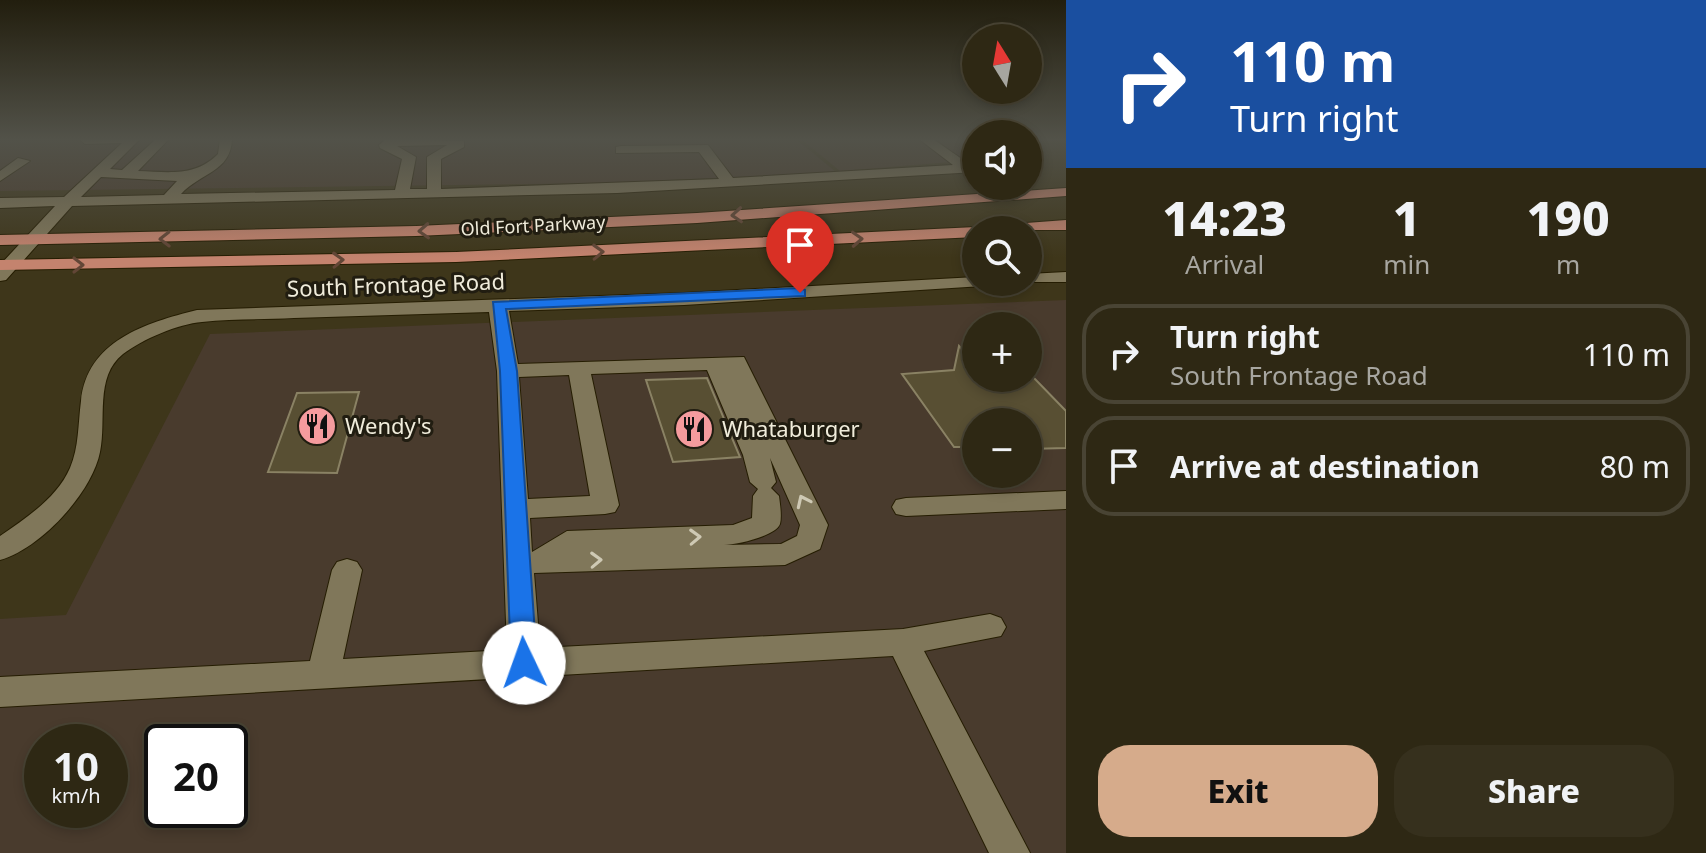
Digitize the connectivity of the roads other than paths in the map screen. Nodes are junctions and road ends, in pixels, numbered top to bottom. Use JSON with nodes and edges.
{"nodes":[{"id":1,"x":90,"y":179,"type":"edge"},
{"id":2,"x":187,"y":179,"type":"edge"},
{"id":3,"x":404,"y":179,"type":"edge"},
{"id":4,"x":434,"y":179,"type":"edge"},
{"id":5,"x":529,"y":179,"type":"edge"},
{"id":6,"x":705,"y":179,"type":"edge"},
{"id":7,"x":726,"y":179,"type":"edge"},
{"id":8,"x":814,"y":179,"type":"edge"},
{"id":9,"x":730,"y":184,"type":"junction"},
{"id":10,"x":1066,"y":192,"type":"edge"},
{"id":11,"x":434,"y":194,"type":"junction"},
{"id":12,"x":401,"y":195,"type":"junction"},
{"id":13,"x":166,"y":201,"type":"junction"},
{"id":14,"x":0,"y":203,"type":"edge"},
{"id":15,"x":66,"y":203,"type":"junction"},
{"id":16,"x":1066,"y":225,"type":"edge"},
{"id":17,"x":1042,"y":227,"type":"edge"},
{"id":18,"x":962,"y":233,"type":"edge"},
{"id":19,"x":0,"y":240,"type":"edge"},
{"id":20,"x":30,"y":241,"type":"junction"},
{"id":21,"x":4,"y":269,"type":"edge"},
{"id":22,"x":1066,"y":277,"type":"edge"},
{"id":23,"x":1042,"y":278,"type":"edge"},
{"id":24,"x":962,"y":283,"type":"edge"},
{"id":25,"x":498,"y":305,"type":"junction"},
{"id":26,"x":715,"y":363,"type":"junction"},
{"id":27,"x":579,"y":368,"type":"junction"},
{"id":28,"x":508,"y":371,"type":"junction"},
{"id":29,"x":1066,"y":500,"type":"edge"},
{"id":30,"x":906,"y":507,"type":"dead end"},
{"id":31,"x":515,"y":509,"type":"junction"},
{"id":32,"x":0,"y":550,"type":"edge"},
{"id":33,"x":529,"y":562,"type":"junction"},
{"id":34,"x":347,"y":570,"type":"dead end"},
{"id":35,"x":990,"y":627,"type":"dead end"},
{"id":36,"x":903,"y":642,"type":"junction"},
{"id":37,"x":524,"y":663,"type":"junction"},
{"id":38,"x":323,"y":674,"type":"junction"},
{"id":39,"x":0,"y":692,"type":"edge"},
{"id":40,"x":1010,"y":853,"type":"edge"}],
"edges":[{"from":1,"to":15,"type":"street"},
{"from":2,"to":13,"type":"street"},
{"from":3,"to":12,"type":"street"},
{"from":4,"to":11,"type":"street"},
{"from":5,"to":11,"type":"street"},
{"from":6,"to":9,"type":"street"},
{"from":7,"to":9,"type":"street"},
{"from":8,"to":9,"type":"street"},
{"from":10,"to":20,"type":"main road","name":"Old Fort Parkway","one_way":true},
{"from":11,"to":12,"type":"street"},
{"from":12,"to":13,"type":"street"},
{"from":13,"to":15,"type":"street"},
{"from":14,"to":15,"type":"street"},
{"from":15,"to":20,"type":"street"},
{"from":16,"to":17,"type":"main road"},
{"from":21,"to":18,"type":"main road","name":"Old Fort Parkway","one_way":true},
{"from":19,"to":20,"type":"main road","name":"Old Fort Parkway"},
{"from":20,"to":21,"type":"street"},
{"from":22,"to":23,"type":"street"},
{"from":24,"to":25,"type":"street","name":"South Frontage Road"},
{"from":25,"to":28,"type":"street"},
{"from":25,"to":32,"type":"street","name":"South Frontage Road"},
{"from":26,"to":27,"type":"street"},
{"from":33,"to":26,"type":"street","one_way":true},
{"from":33,"to":26,"type":"street","one_way":true},
{"from":27,"to":28,"type":"street"},
{"from":27,"to":31,"type":"street"},
{"from":28,"to":31,"type":"street"},
{"from":29,"to":30,"type":"street"},
{"from":31,"to":33,"type":"street"},
{"from":33,"to":37,"type":"street"},
{"from":34,"to":38,"type":"street"},
{"from":35,"to":36,"type":"street"},
{"from":36,"to":37,"type":"street"},
{"from":36,"to":40,"type":"street"},
{"from":37,"to":38,"type":"street"},
{"from":38,"to":39,"type":"street"}]}
